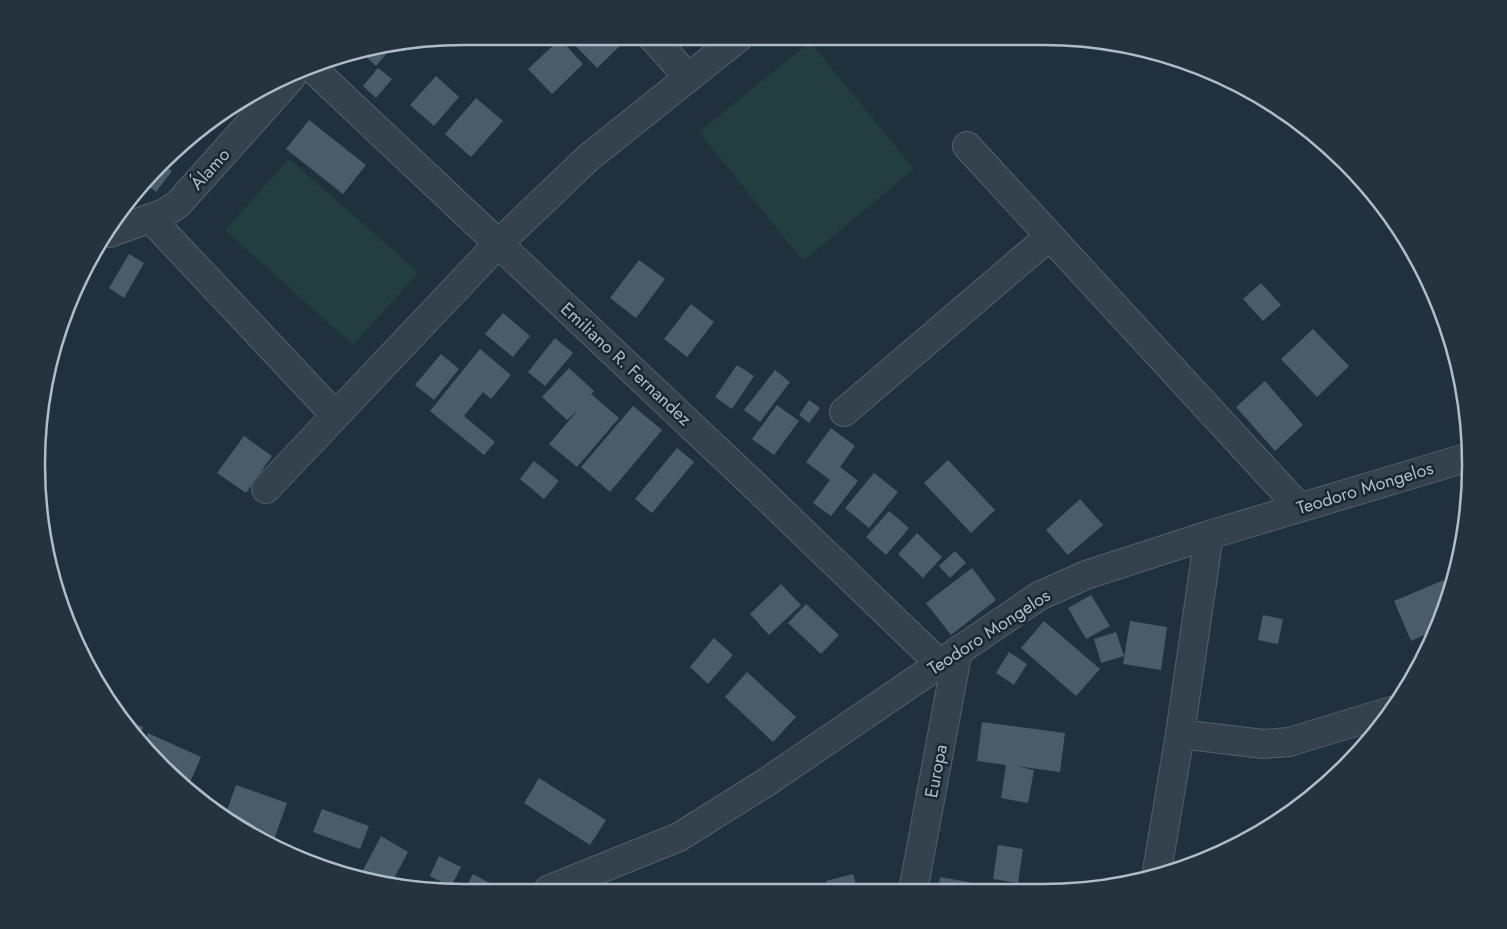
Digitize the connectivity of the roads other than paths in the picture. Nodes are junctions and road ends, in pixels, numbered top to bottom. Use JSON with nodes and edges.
{"nodes":[{"id":1,"x":659,"y":45,"type":"edge"},
{"id":2,"x":729,"y":45,"type":"edge"},
{"id":3,"x":316,"y":72,"type":"edge"},
{"id":4,"x":688,"y":77,"type":"junction"},
{"id":5,"x":284,"y":86,"type":"edge"},
{"id":6,"x":967,"y":146,"type":"dead end"},
{"id":7,"x":150,"y":218,"type":"junction"},
{"id":8,"x":117,"y":230,"type":"edge"},
{"id":9,"x":1050,"y":236,"type":"junction"},
{"id":10,"x":498,"y":244,"type":"junction"},
{"id":11,"x":844,"y":412,"type":"dead end"},
{"id":12,"x":335,"y":415,"type":"junction"},
{"id":13,"x":1462,"y":459,"type":"edge"},
{"id":14,"x":266,"y":489,"type":"dead end"},
{"id":15,"x":1299,"y":507,"type":"junction"},
{"id":16,"x":1209,"y":535,"type":"junction"},
{"id":17,"x":949,"y":656,"type":"junction"},
{"id":18,"x":1379,"y":715,"type":"edge"},
{"id":19,"x":1180,"y":734,"type":"junction"},
{"id":20,"x":1158,"y":868,"type":"edge"},
{"id":21,"x":563,"y":884,"type":"edge"},
{"id":22,"x":914,"y":884,"type":"edge"}],
"edges":[{"from":1,"to":4,"type":"street"},
{"from":2,"to":4,"type":"street"},
{"from":3,"to":10,"type":"street","name":"Emiliano R. Fernandez"},
{"from":4,"to":10,"type":"street"},
{"from":5,"to":7,"type":"street","name":"Álamo"},
{"from":6,"to":9,"type":"street"},
{"from":7,"to":8,"type":"street","name":"Álamo"},
{"from":7,"to":12,"type":"street"},
{"from":9,"to":11,"type":"street"},
{"from":9,"to":15,"type":"street"},
{"from":10,"to":12,"type":"street"},
{"from":10,"to":17,"type":"street","name":"Emiliano R. Fernandez"},
{"from":12,"to":14,"type":"street"},
{"from":13,"to":15,"type":"street","name":"Teodoro Mongelos"},
{"from":15,"to":16,"type":"street","name":"Teodoro Mongelos"},
{"from":16,"to":17,"type":"street","name":"Teodoro Mongelos"},
{"from":16,"to":19,"type":"street"},
{"from":17,"to":21,"type":"street","name":"Teodoro Mongelos"},
{"from":17,"to":22,"type":"street","name":"Europa"},
{"from":18,"to":19,"type":"street"},
{"from":19,"to":20,"type":"street"}]}
